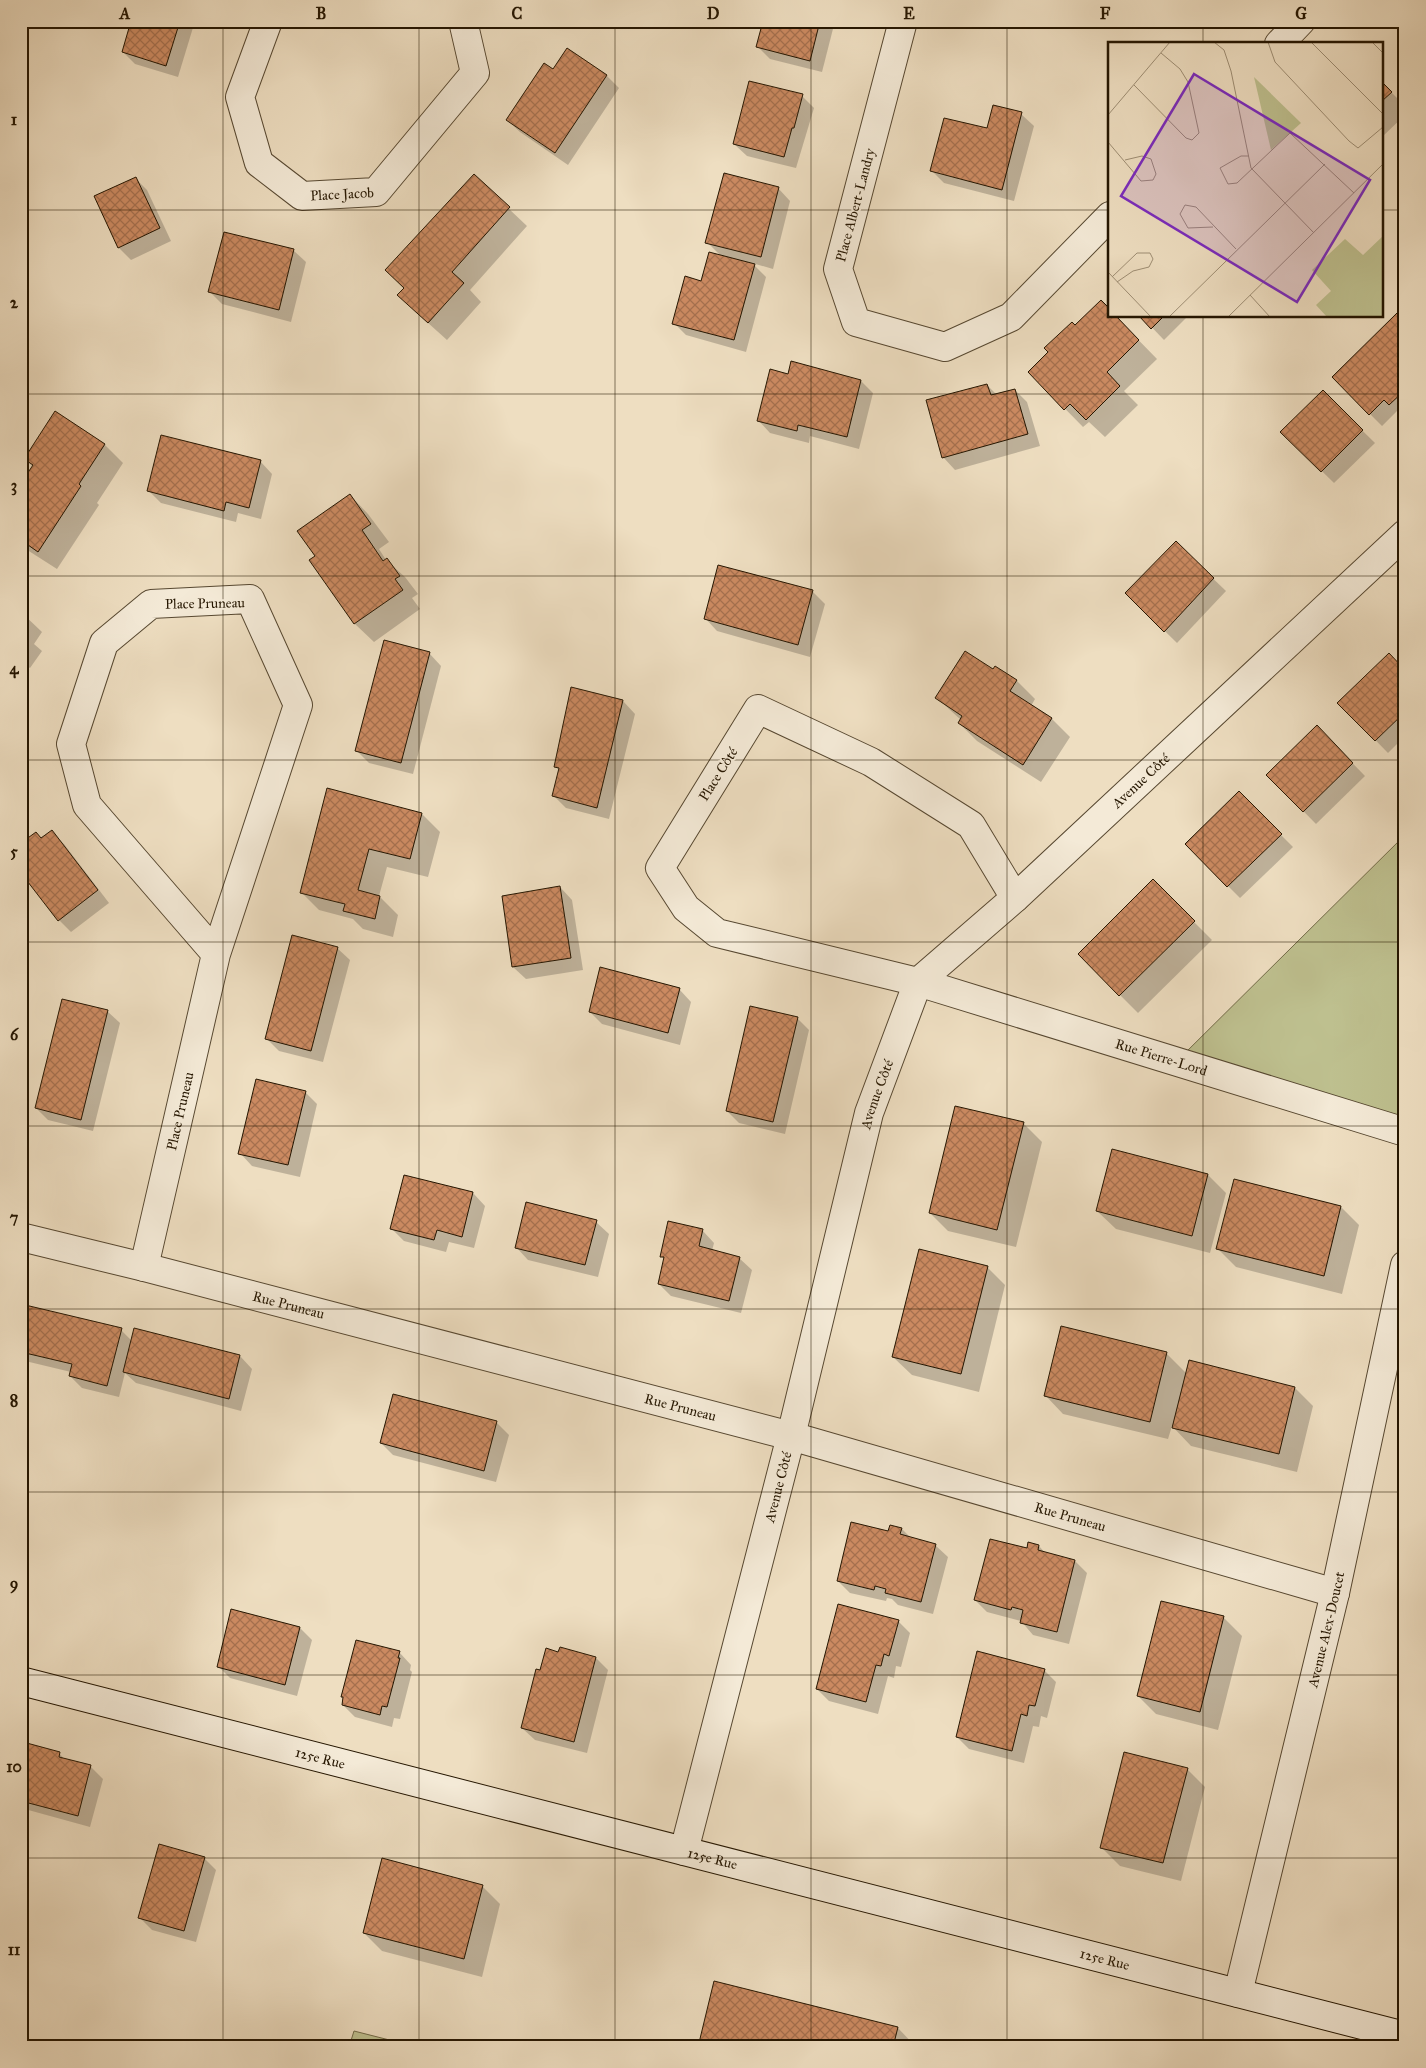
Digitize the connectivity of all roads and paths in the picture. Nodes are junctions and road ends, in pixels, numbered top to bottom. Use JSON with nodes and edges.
{"nodes":[{"id":1,"x":268,"y":21,"type":"edge"},
{"id":2,"x":463,"y":21,"type":"edge"},
{"id":3,"x":903,"y":21,"type":"edge"},
{"id":4,"x":1301,"y":21,"type":"edge"},
{"id":5,"x":1280,"y":42,"type":"edge"},
{"id":6,"x":1108,"y":218,"type":"edge"},
{"id":7,"x":1405,"y":534,"type":"edge"},
{"id":8,"x":1015,"y":898,"type":"junction"},
{"id":9,"x":216,"y":954,"type":"junction"},
{"id":10,"x":918,"y":982,"type":"junction"},
{"id":11,"x":1405,"y":1132,"type":"edge"},
{"id":12,"x":21,"y":1237,"type":"edge"},
{"id":13,"x":1405,"y":1265,"type":"edge"},
{"id":14,"x":144,"y":1267,"type":"junction"},
{"id":15,"x":791,"y":1436,"type":"junction"},
{"id":16,"x":1335,"y":1593,"type":"junction"},
{"id":17,"x":21,"y":1681,"type":"edge"},
{"id":18,"x":684,"y":1851,"type":"junction"},
{"id":19,"x":1238,"y":1993,"type":"junction"},
{"id":20,"x":1405,"y":2036,"type":"edge"}],
"edges":[{"from":1,"to":2,"type":"street","name":"Place Jacob"},
{"from":3,"to":6,"type":"street","name":"Place Albert-Landry"},
{"from":4,"to":5,"type":"street"},
{"from":7,"to":8,"type":"street","name":"Avenue Côté"},
{"from":8,"to":10,"type":"street","name":"Avenue Côté"},
{"from":8,"to":10,"type":"street","name":"Place Côté"},
{"from":9,"to":9,"type":"street","name":"Place Pruneau"},
{"from":9,"to":14,"type":"street","name":"Place Pruneau"},
{"from":10,"to":11,"type":"street","name":"Rue Pierre-Lord"},
{"from":10,"to":15,"type":"street","name":"Avenue Côté"},
{"from":12,"to":14,"type":"street","name":"Rue Pruneau"},
{"from":13,"to":16,"type":"street","name":"Avenue Alex-Doucet"},
{"from":14,"to":15,"type":"street","name":"Rue Pruneau"},
{"from":15,"to":16,"type":"street","name":"Rue Pruneau"},
{"from":15,"to":18,"type":"street","name":"Avenue Côté"},
{"from":16,"to":19,"type":"street","name":"Avenue Alex-Doucet"},
{"from":17,"to":18,"type":"street","name":"125e Rue"},
{"from":18,"to":19,"type":"street","name":"125e Rue"},
{"from":19,"to":20,"type":"street","name":"125e Rue"}]}
